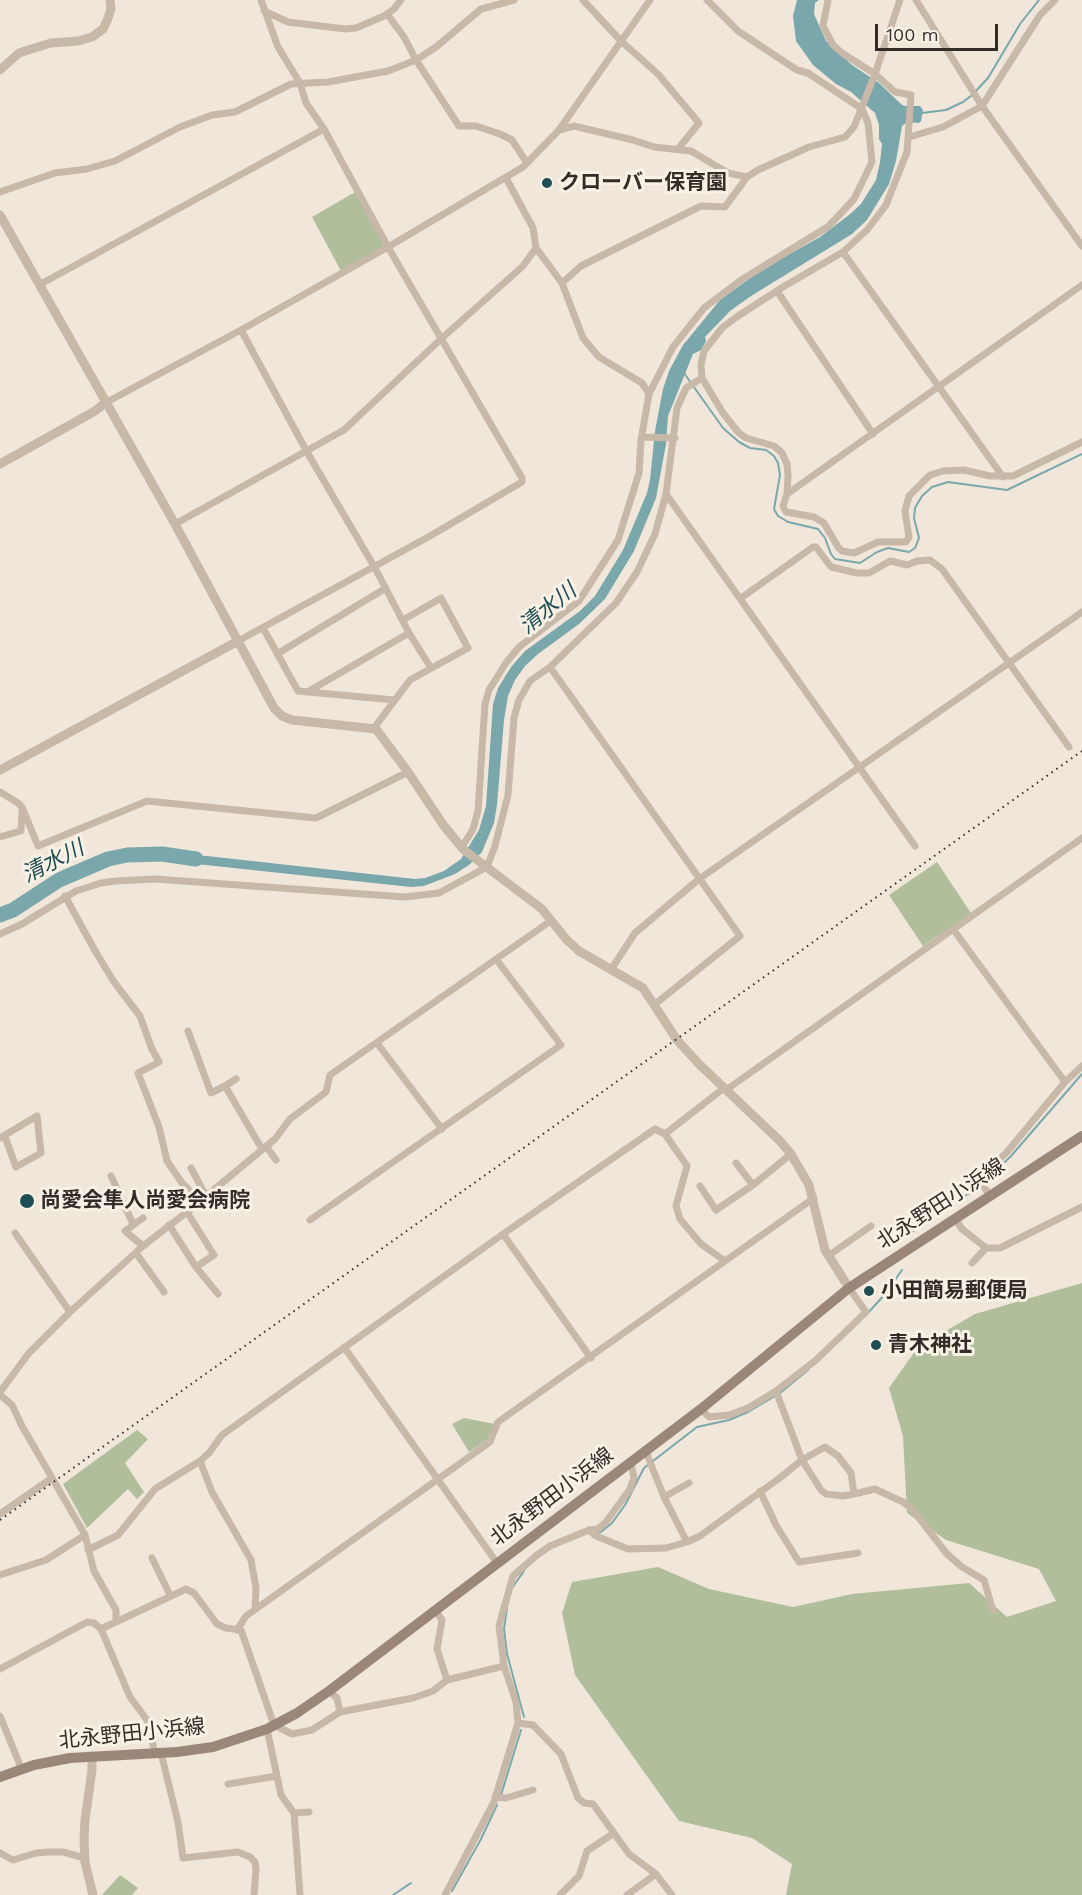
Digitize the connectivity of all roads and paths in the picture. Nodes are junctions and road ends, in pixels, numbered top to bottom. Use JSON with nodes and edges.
{"nodes":[{"id":1,"x":110,"y":0,"type":"edge"},
{"id":2,"x":261,"y":0,"type":"edge"},
{"id":3,"x":401,"y":0,"type":"edge"},
{"id":4,"x":514,"y":0,"type":"edge"},
{"id":5,"x":584,"y":0,"type":"edge"},
{"id":6,"x":650,"y":0,"type":"edge"},
{"id":7,"x":707,"y":0,"type":"edge"},
{"id":8,"x":828,"y":0,"type":"edge"},
{"id":9,"x":900,"y":0,"type":"edge"},
{"id":10,"x":916,"y":0,"type":"edge"},
{"id":11,"x":1055,"y":0,"type":"edge"},
{"id":12,"x":264,"y":11,"type":"junction"},
{"id":13,"x":387,"y":14,"type":"junction"},
{"id":14,"x":621,"y":41,"type":"junction"},
{"id":15,"x":416,"y":60,"type":"junction"},
{"id":16,"x":0,"y":70,"type":"edge"},
{"id":17,"x":875,"y":74,"type":"junction"},
{"id":18,"x":300,"y":83,"type":"junction"},
{"id":19,"x":981,"y":103,"type":"junction"},
{"id":20,"x":862,"y":109,"type":"junction"},
{"id":21,"x":324,"y":129,"type":"junction"},
{"id":22,"x":559,"y":130,"type":"junction"},
{"id":23,"x":909,"y":136,"type":"junction"},
{"id":24,"x":678,"y":148,"type":"junction"},
{"id":25,"x":526,"y":163,"type":"junction"},
{"id":26,"x":747,"y":177,"type":"junction"},
{"id":27,"x":506,"y":178,"type":"junction"},
{"id":28,"x":0,"y":192,"type":"edge"},
{"id":29,"x":0,"y":215,"type":"edge"},
{"id":30,"x":1082,"y":246,"type":"edge"},
{"id":31,"x":388,"y":247,"type":"junction"},
{"id":32,"x":536,"y":248,"type":"junction"},
{"id":33,"x":843,"y":252,"type":"junction"},
{"id":34,"x":562,"y":283,"type":"junction"},
{"id":35,"x":39,"y":285,"type":"junction"},
{"id":36,"x":1082,"y":285,"type":"edge"},
{"id":37,"x":777,"y":291,"type":"junction"},
{"id":38,"x":241,"y":330,"type":"junction"},
{"id":39,"x":442,"y":338,"type":"junction"},
{"id":40,"x":702,"y":378,"type":"junction"},
{"id":41,"x":940,"y":387,"type":"junction"},
{"id":42,"x":649,"y":394,"type":"junction"},
{"id":43,"x":105,"y":403,"type":"junction"},
{"id":44,"x":873,"y":434,"type":"junction"},
{"id":45,"x":642,"y":437,"type":"junction"},
{"id":46,"x":675,"y":438,"type":"junction"},
{"id":47,"x":1082,"y":442,"type":"edge"},
{"id":48,"x":307,"y":452,"type":"junction"},
{"id":49,"x":0,"y":464,"type":"edge"},
{"id":50,"x":1003,"y":477,"type":"junction"},
{"id":51,"x":666,"y":494,"type":"junction"},
{"id":52,"x":787,"y":494,"type":"junction"},
{"id":53,"x":175,"y":524,"type":"junction"},
{"id":54,"x":375,"y":568,"type":"junction"},
{"id":55,"x":386,"y":588,"type":"junction"},
{"id":56,"x":741,"y":598,"type":"junction"},
{"id":57,"x":1082,"y":612,"type":"edge"},
{"id":58,"x":403,"y":620,"type":"junction"},
{"id":59,"x":263,"y":628,"type":"junction"},
{"id":60,"x":409,"y":633,"type":"junction"},
{"id":61,"x":238,"y":641,"type":"junction"},
{"id":62,"x":277,"y":654,"type":"junction"},
{"id":63,"x":1009,"y":663,"type":"junction"},
{"id":64,"x":550,"y":667,"type":"junction"},
{"id":65,"x":431,"y":668,"type":"junction"},
{"id":66,"x":309,"y":691,"type":"junction"},
{"id":67,"x":394,"y":700,"type":"junction"},
{"id":68,"x":374,"y":728,"type":"junction"},
{"id":69,"x":1069,"y":747,"type":"dead end"},
{"id":70,"x":860,"y":766,"type":"junction"},
{"id":71,"x":0,"y":770,"type":"edge"},
{"id":72,"x":408,"y":772,"type":"junction"},
{"id":73,"x":0,"y":792,"type":"edge"},
{"id":74,"x":22,"y":807,"type":"junction"},
{"id":75,"x":0,"y":837,"type":"edge"},
{"id":76,"x":1082,"y":838,"type":"edge"},
{"id":77,"x":915,"y":846,"type":"dead end"},
{"id":78,"x":463,"y":849,"type":"junction"},
{"id":79,"x":484,"y":865,"type":"junction"},
{"id":80,"x":699,"y":879,"type":"junction"},
{"id":81,"x":65,"y":896,"type":"junction"},
{"id":82,"x":552,"y":920,"type":"junction"},
{"id":83,"x":953,"y":929,"type":"junction"},
{"id":84,"x":0,"y":934,"type":"edge"},
{"id":85,"x":496,"y":959,"type":"junction"},
{"id":86,"x":612,"y":968,"type":"junction"},
{"id":87,"x":654,"y":1005,"type":"junction"},
{"id":88,"x":188,"y":1030,"type":"dead end"},
{"id":89,"x":377,"y":1043,"type":"junction"},
{"id":90,"x":1082,"y":1066,"type":"edge"},
{"id":91,"x":236,"y":1079,"type":"dead end"},
{"id":92,"x":1065,"y":1082,"type":"junction"},
{"id":93,"x":225,"y":1086,"type":"junction"},
{"id":94,"x":725,"y":1089,"type":"junction"},
{"id":95,"x":442,"y":1129,"type":"junction"},
{"id":96,"x":665,"y":1134,"type":"junction"},
{"id":97,"x":1082,"y":1136,"type":"edge"},
{"id":98,"x":2,"y":1137,"type":"edge"},
{"id":99,"x":264,"y":1147,"type":"junction"},
{"id":100,"x":791,"y":1154,"type":"junction"},
{"id":101,"x":276,"y":1160,"type":"dead end"},
{"id":102,"x":736,"y":1163,"type":"dead end"},
{"id":103,"x":191,"y":1168,"type":"dead end"},
{"id":104,"x":111,"y":1176,"type":"dead end"},
{"id":105,"x":753,"y":1185,"type":"junction"},
{"id":106,"x":700,"y":1186,"type":"dead end"},
{"id":107,"x":988,"y":1192,"type":"junction"},
{"id":108,"x":206,"y":1196,"type":"junction"},
{"id":109,"x":814,"y":1198,"type":"junction"},
{"id":110,"x":200,"y":1201,"type":"junction"},
{"id":111,"x":1082,"y":1207,"type":"edge"},
{"id":112,"x":186,"y":1212,"type":"junction"},
{"id":113,"x":143,"y":1218,"type":"dead end"},
{"id":114,"x":955,"y":1218,"type":"junction"},
{"id":115,"x":310,"y":1220,"type":"dead end"},
{"id":116,"x":133,"y":1224,"type":"junction"},
{"id":117,"x":169,"y":1225,"type":"junction"},
{"id":118,"x":871,"y":1226,"type":"dead end"},
{"id":119,"x":15,"y":1233,"type":"dead end"},
{"id":120,"x":502,"y":1234,"type":"junction"},
{"id":121,"x":143,"y":1246,"type":"junction"},
{"id":122,"x":986,"y":1248,"type":"junction"},
{"id":123,"x":136,"y":1253,"type":"junction"},
{"id":124,"x":828,"y":1256,"type":"junction"},
{"id":125,"x":725,"y":1261,"type":"junction"},
{"id":126,"x":972,"y":1263,"type":"dead end"},
{"id":127,"x":196,"y":1267,"type":"junction"},
{"id":128,"x":849,"y":1288,"type":"junction"},
{"id":129,"x":164,"y":1292,"type":"dead end"},
{"id":130,"x":218,"y":1294,"type":"dead end"},
{"id":131,"x":70,"y":1312,"type":"junction"},
{"id":132,"x":344,"y":1347,"type":"junction"},
{"id":133,"x":591,"y":1358,"type":"junction"},
{"id":134,"x":776,"y":1391,"type":"junction"},
{"id":135,"x":0,"y":1394,"type":"edge"},
{"id":136,"x":701,"y":1409,"type":"junction"},
{"id":137,"x":647,"y":1455,"type":"junction"},
{"id":138,"x":802,"y":1460,"type":"junction"},
{"id":139,"x":200,"y":1461,"type":"junction"},
{"id":140,"x":631,"y":1463,"type":"junction"},
{"id":141,"x":52,"y":1478,"type":"junction"},
{"id":142,"x":439,"y":1479,"type":"junction"},
{"id":143,"x":689,"y":1484,"type":"dead end"},
{"id":144,"x":760,"y":1491,"type":"junction"},
{"id":145,"x":854,"y":1494,"type":"junction"},
{"id":146,"x":664,"y":1497,"type":"junction"},
{"id":147,"x":0,"y":1514,"type":"edge"},
{"id":148,"x":589,"y":1530,"type":"junction"},
{"id":149,"x":85,"y":1535,"type":"junction"},
{"id":150,"x":525,"y":1542,"type":"junction"},
{"id":151,"x":687,"y":1542,"type":"junction"},
{"id":152,"x":88,"y":1550,"type":"junction"},
{"id":153,"x":858,"y":1553,"type":"dead end"},
{"id":154,"x":537,"y":1555,"type":"junction"},
{"id":155,"x":152,"y":1558,"type":"dead end"},
{"id":156,"x":497,"y":1563,"type":"junction"},
{"id":157,"x":0,"y":1575,"type":"edge"},
{"id":158,"x":170,"y":1595,"type":"junction"},
{"id":159,"x":255,"y":1610,"type":"junction"},
{"id":160,"x":435,"y":1610,"type":"junction"},
{"id":161,"x":993,"y":1611,"type":"dead end"},
{"id":162,"x":116,"y":1622,"type":"junction"},
{"id":163,"x":101,"y":1629,"type":"junction"},
{"id":164,"x":237,"y":1630,"type":"junction"},
{"id":165,"x":504,"y":1666,"type":"junction"},
{"id":166,"x":0,"y":1669,"type":"edge"},
{"id":167,"x":447,"y":1680,"type":"junction"},
{"id":168,"x":329,"y":1691,"type":"junction"},
{"id":169,"x":340,"y":1712,"type":"junction"},
{"id":170,"x":0,"y":1716,"type":"edge"},
{"id":171,"x":518,"y":1723,"type":"junction"},
{"id":172,"x":270,"y":1727,"type":"junction"},
{"id":173,"x":158,"y":1753,"type":"junction"},
{"id":174,"x":92,"y":1756,"type":"junction"},
{"id":175,"x":22,"y":1770,"type":"junction"},
{"id":176,"x":277,"y":1776,"type":"junction"},
{"id":177,"x":0,"y":1777,"type":"edge"},
{"id":178,"x":228,"y":1784,"type":"dead end"},
{"id":179,"x":533,"y":1790,"type":"dead end"},
{"id":180,"x":495,"y":1797,"type":"junction"},
{"id":181,"x":309,"y":1812,"type":"dead end"},
{"id":182,"x":294,"y":1813,"type":"junction"},
{"id":183,"x":614,"y":1833,"type":"junction"},
{"id":184,"x":0,"y":1853,"type":"edge"},
{"id":185,"x":85,"y":1858,"type":"junction"},
{"id":186,"x":656,"y":1874,"type":"junction"},
{"id":187,"x":93,"y":1895,"type":"edge"},
{"id":188,"x":254,"y":1895,"type":"edge"},
{"id":189,"x":300,"y":1895,"type":"edge"},
{"id":190,"x":445,"y":1895,"type":"edge"},
{"id":191,"x":560,"y":1895,"type":"edge"},
{"id":192,"x":627,"y":1895,"type":"edge"},
{"id":193,"x":672,"y":1895,"type":"edge"}],
"edges":[{"from":1,"to":16,"type":"street"},
{"from":2,"to":12,"type":"street"},
{"from":3,"to":13,"type":"street"},
{"from":4,"to":15,"type":"street"},
{"from":5,"to":14,"type":"street"},
{"from":6,"to":14,"type":"street"},
{"from":7,"to":20,"type":"street"},
{"from":8,"to":17,"type":"street"},
{"from":9,"to":17,"type":"street"},
{"from":10,"to":19,"type":"street"},
{"from":11,"to":19,"type":"street"},
{"from":12,"to":13,"type":"street"},
{"from":12,"to":18,"type":"street"},
{"from":13,"to":15,"type":"street"},
{"from":14,"to":22,"type":"street"},
{"from":14,"to":24,"type":"street"},
{"from":15,"to":18,"type":"street"},
{"from":15,"to":25,"type":"street"},
{"from":17,"to":20,"type":"street"},
{"from":17,"to":23,"type":"street"},
{"from":18,"to":21,"type":"street"},
{"from":18,"to":28,"type":"street"},
{"from":19,"to":23,"type":"street"},
{"from":19,"to":30,"type":"street"},
{"from":20,"to":26,"type":"street"},
{"from":20,"to":42,"type":"street"},
{"from":21,"to":31,"type":"street"},
{"from":21,"to":35,"type":"street"},
{"from":22,"to":24,"type":"street"},
{"from":22,"to":25,"type":"street"},
{"from":23,"to":33,"type":"street"},
{"from":24,"to":26,"type":"street"},
{"from":25,"to":27,"type":"street"},
{"from":26,"to":34,"type":"street"},
{"from":27,"to":31,"type":"street"},
{"from":27,"to":32,"type":"street"},
{"from":29,"to":35,"type":"street"},
{"from":31,"to":38,"type":"street"},
{"from":31,"to":39,"type":"street"},
{"from":32,"to":34,"type":"street"},
{"from":32,"to":39,"type":"street"},
{"from":33,"to":37,"type":"street"},
{"from":33,"to":41,"type":"street"},
{"from":34,"to":42,"type":"street"},
{"from":35,"to":43,"type":"street"},
{"from":36,"to":41,"type":"street"},
{"from":37,"to":40,"type":"street"},
{"from":37,"to":44,"type":"street"},
{"from":38,"to":43,"type":"street"},
{"from":38,"to":48,"type":"street"},
{"from":39,"to":48,"type":"street"},
{"from":39,"to":54,"type":"street"},
{"from":40,"to":46,"type":"street"},
{"from":40,"to":52,"type":"street"},
{"from":41,"to":44,"type":"street"},
{"from":41,"to":50,"type":"street"},
{"from":42,"to":45,"type":"street"},
{"from":43,"to":49,"type":"street"},
{"from":43,"to":53,"type":"street"},
{"from":44,"to":52,"type":"street"},
{"from":45,"to":46,"type":"street"},
{"from":45,"to":78,"type":"street"},
{"from":46,"to":51,"type":"street"},
{"from":47,"to":50,"type":"street"},
{"from":48,"to":53,"type":"street"},
{"from":48,"to":54,"type":"street"},
{"from":50,"to":52,"type":"street"},
{"from":51,"to":56,"type":"street"},
{"from":51,"to":64,"type":"street"},
{"from":53,"to":61,"type":"street"},
{"from":54,"to":55,"type":"street"},
{"from":54,"to":59,"type":"street"},
{"from":55,"to":58,"type":"street"},
{"from":55,"to":62,"type":"street"},
{"from":56,"to":63,"type":"street"},
{"from":56,"to":70,"type":"street"},
{"from":57,"to":63,"type":"street"},
{"from":58,"to":60,"type":"street"},
{"from":58,"to":65,"type":"street"},
{"from":59,"to":61,"type":"street"},
{"from":59,"to":62,"type":"street"},
{"from":60,"to":65,"type":"street"},
{"from":60,"to":66,"type":"street"},
{"from":61,"to":68,"type":"street"},
{"from":61,"to":71,"type":"street"},
{"from":62,"to":66,"type":"street"},
{"from":63,"to":69,"type":"street"},
{"from":63,"to":70,"type":"street"},
{"from":64,"to":79,"type":"street"},
{"from":64,"to":80,"type":"street"},
{"from":65,"to":67,"type":"street"},
{"from":66,"to":67,"type":"street"},
{"from":67,"to":68,"type":"street"},
{"from":68,"to":72,"type":"street"},
{"from":70,"to":77,"type":"street"},
{"from":70,"to":80,"type":"street"},
{"from":72,"to":74,"type":"street"},
{"from":72,"to":78,"type":"street"},
{"from":73,"to":74,"type":"street"},
{"from":74,"to":75,"type":"street"},
{"from":76,"to":83,"type":"street"},
{"from":78,"to":79,"type":"street"},
{"from":79,"to":81,"type":"street"},
{"from":79,"to":82,"type":"street"},
{"from":80,"to":86,"type":"street"},
{"from":80,"to":87,"type":"street"},
{"from":81,"to":84,"type":"street"},
{"from":81,"to":110,"type":"street"},
{"from":82,"to":85,"type":"street"},
{"from":82,"to":86,"type":"street"},
{"from":83,"to":92,"type":"street"},
{"from":83,"to":94,"type":"street"},
{"from":85,"to":89,"type":"street"},
{"from":85,"to":95,"type":"street"},
{"from":86,"to":87,"type":"street"},
{"from":87,"to":94,"type":"street"},
{"from":88,"to":93,"type":"street"},
{"from":89,"to":95,"type":"street"},
{"from":89,"to":99,"type":"street"},
{"from":90,"to":92,"type":"street"},
{"from":91,"to":93,"type":"street"},
{"from":92,"to":107,"type":"street"},
{"from":93,"to":99,"type":"street"},
{"from":94,"to":96,"type":"street"},
{"from":94,"to":100,"type":"street"},
{"from":95,"to":115,"type":"street"},
{"from":96,"to":120,"type":"street"},
{"from":96,"to":125,"type":"street"},
{"from":97,"to":107,"type":"main road","name":"北永野田小浜線"},
{"from":98,"to":98,"type":"street"},
{"from":99,"to":101,"type":"street"},
{"from":99,"to":108,"type":"street"},
{"from":100,"to":105,"type":"street"},
{"from":100,"to":109,"type":"street"},
{"from":102,"to":105,"type":"street"},
{"from":103,"to":108,"type":"street"},
{"from":104,"to":116,"type":"street"},
{"from":105,"to":106,"type":"street"},
{"from":107,"to":114,"type":"main road","name":"北永野田小浜線"},
{"from":108,"to":110,"type":"street"},
{"from":109,"to":124,"type":"street"},
{"from":109,"to":125,"type":"street"},
{"from":110,"to":112,"type":"street"},
{"from":111,"to":122,"type":"street"},
{"from":112,"to":117,"type":"street"},
{"from":112,"to":127,"type":"street"},
{"from":113,"to":116,"type":"street"},
{"from":114,"to":122,"type":"street"},
{"from":114,"to":128,"type":"main road","name":"北永野田小浜線"},
{"from":116,"to":121,"type":"street"},
{"from":117,"to":121,"type":"street"},
{"from":117,"to":127,"type":"street"},
{"from":118,"to":124,"type":"street"},
{"from":119,"to":131,"type":"street"},
{"from":120,"to":132,"type":"street"},
{"from":120,"to":133,"type":"street"},
{"from":121,"to":123,"type":"street"},
{"from":122,"to":126,"type":"street"},
{"from":123,"to":129,"type":"street"},
{"from":123,"to":131,"type":"street"},
{"from":124,"to":128,"type":"street"},
{"from":125,"to":133,"type":"street"},
{"from":127,"to":130,"type":"street"},
{"from":128,"to":134,"type":"street"},
{"from":128,"to":136,"type":"main road","name":"北永野田小浜線"},
{"from":131,"to":135,"type":"street"},
{"from":132,"to":139,"type":"street"},
{"from":132,"to":142,"type":"street"},
{"from":133,"to":142,"type":"street"},
{"from":134,"to":136,"type":"street"},
{"from":134,"to":138,"type":"street"},
{"from":135,"to":141,"type":"street"},
{"from":136,"to":137,"type":"main road","name":"北永野田小浜線"},
{"from":137,"to":140,"type":"main road","name":"北永野田小浜線"},
{"from":137,"to":146,"type":"street"},
{"from":138,"to":144,"type":"street"},
{"from":138,"to":145,"type":"street"},
{"from":138,"to":145,"type":"street"},
{"from":139,"to":152,"type":"street"},
{"from":139,"to":159,"type":"street"},
{"from":140,"to":148,"type":"street"},
{"from":140,"to":150,"type":"main road","name":"北永野田小浜線"},
{"from":141,"to":147,"type":"street"},
{"from":141,"to":149,"type":"street"},
{"from":142,"to":156,"type":"street"},
{"from":142,"to":159,"type":"street"},
{"from":143,"to":146,"type":"street"},
{"from":144,"to":151,"type":"street"},
{"from":144,"to":153,"type":"street"},
{"from":145,"to":161,"type":"street"},
{"from":146,"to":151,"type":"street"},
{"from":148,"to":151,"type":"street"},
{"from":148,"to":154,"type":"street"},
{"from":149,"to":152,"type":"street"},
{"from":149,"to":157,"type":"street"},
{"from":150,"to":154,"type":"street"},
{"from":150,"to":156,"type":"main road","name":"北永野田小浜線"},
{"from":152,"to":162,"type":"street"},
{"from":154,"to":165,"type":"street"},
{"from":155,"to":158,"type":"street"},
{"from":156,"to":160,"type":"main road","name":"北永野田小浜線"},
{"from":158,"to":162,"type":"street"},
{"from":158,"to":164,"type":"street"},
{"from":159,"to":164,"type":"street"},
{"from":160,"to":167,"type":"street"},
{"from":160,"to":168,"type":"main road","name":"北永野田小浜線"},
{"from":162,"to":163,"type":"street"},
{"from":163,"to":166,"type":"street"},
{"from":163,"to":173,"type":"street"},
{"from":164,"to":172,"type":"street"},
{"from":165,"to":167,"type":"street"},
{"from":165,"to":171,"type":"street"},
{"from":167,"to":169,"type":"street"},
{"from":168,"to":169,"type":"street"},
{"from":168,"to":172,"type":"main road","name":"北永野田小浜線"},
{"from":169,"to":172,"type":"street"},
{"from":170,"to":175,"type":"street"},
{"from":171,"to":180,"type":"street"},
{"from":171,"to":183,"type":"street"},
{"from":172,"to":173,"type":"main road","name":"北永野田小浜線"},
{"from":172,"to":176,"type":"street"},
{"from":173,"to":174,"type":"main road","name":"北永野田小浜線"},
{"from":173,"to":188,"type":"street"},
{"from":174,"to":175,"type":"main road","name":"北永野田小浜線"},
{"from":174,"to":185,"type":"street"},
{"from":175,"to":177,"type":"main road","name":"北永野田小浜線"},
{"from":176,"to":178,"type":"street"},
{"from":176,"to":182,"type":"street"},
{"from":179,"to":180,"type":"street"},
{"from":180,"to":190,"type":"street"},
{"from":181,"to":182,"type":"street"},
{"from":182,"to":189,"type":"street"},
{"from":183,"to":186,"type":"street"},
{"from":183,"to":191,"type":"street"},
{"from":184,"to":185,"type":"street"},
{"from":185,"to":187,"type":"street"},
{"from":186,"to":192,"type":"street"},
{"from":186,"to":193,"type":"street"}]}
